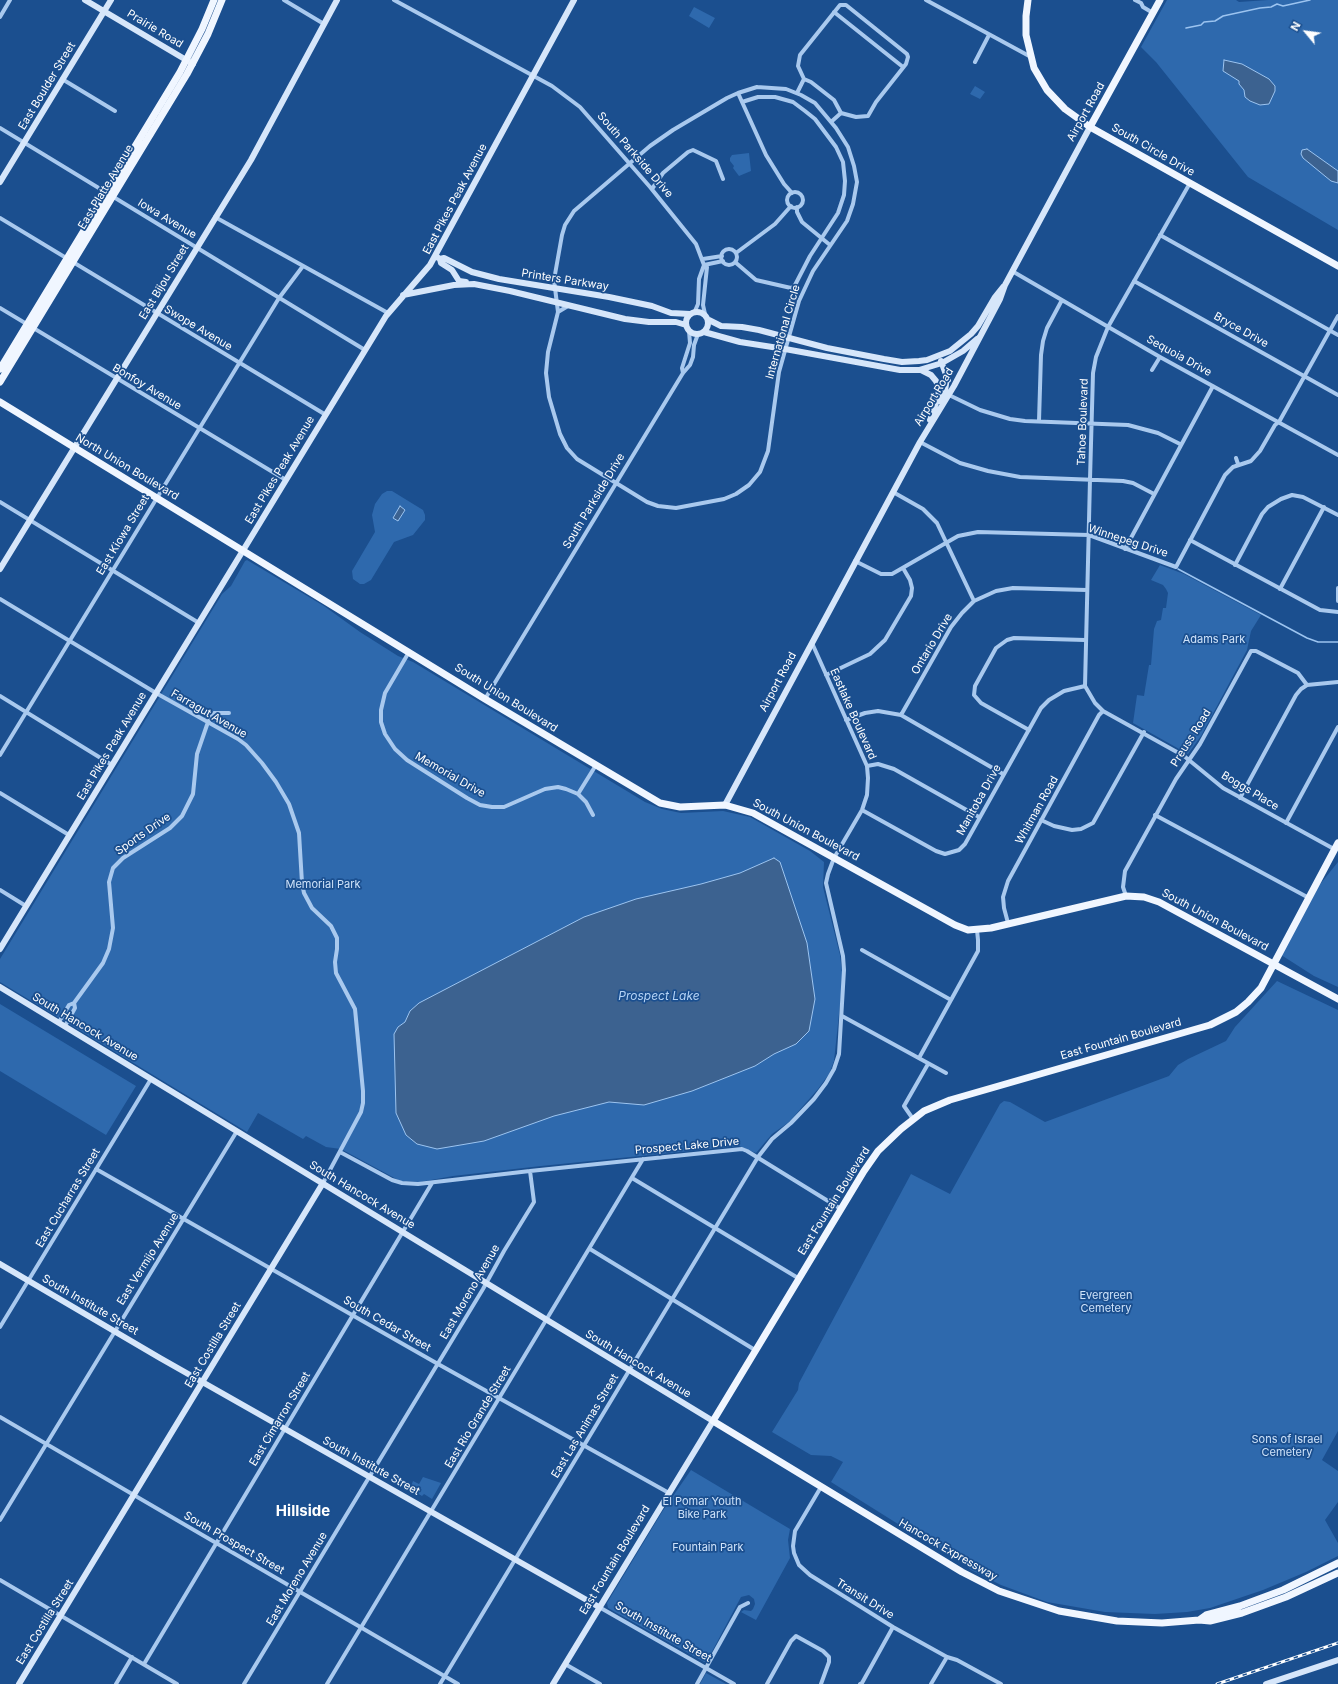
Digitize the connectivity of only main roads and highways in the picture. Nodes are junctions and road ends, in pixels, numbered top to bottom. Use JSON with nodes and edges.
{"nodes":[{"id":1,"x":86,"y":0,"type":"edge"},
{"id":2,"x":111,"y":0,"type":"edge"},
{"id":3,"x":214,"y":0,"type":"edge"},
{"id":4,"x":222,"y":0,"type":"edge"},
{"id":5,"x":337,"y":0,"type":"edge"},
{"id":6,"x":574,"y":0,"type":"edge"},
{"id":7,"x":1028,"y":0,"type":"edge"},
{"id":8,"x":1160,"y":0,"type":"edge"},
{"id":9,"x":104,"y":11,"type":"junction"},
{"id":10,"x":189,"y":62,"type":"junction"},
{"id":11,"x":1090,"y":127,"type":"junction"},
{"id":12,"x":0,"y":182,"type":"edge"},
{"id":13,"x":437,"y":258,"type":"junction"},
{"id":14,"x":1338,"y":266,"type":"edge"},
{"id":15,"x":474,"y":284,"type":"junction"},
{"id":16,"x":1005,"y":284,"type":"junction"},
{"id":17,"x":403,"y":295,"type":"junction"},
{"id":18,"x":692,"y":312,"type":"junction"},
{"id":19,"x":709,"y":320,"type":"junction"},
{"id":20,"x":30,"y":326,"type":"junction"},
{"id":21,"x":688,"y":328,"type":"junction"},
{"id":22,"x":983,"y":331,"type":"junction"},
{"id":23,"x":701,"y":333,"type":"junction"},
{"id":24,"x":939,"y":355,"type":"junction"},
{"id":25,"x":942,"y":363,"type":"junction"},
{"id":26,"x":0,"y":369,"type":"edge"},
{"id":27,"x":919,"y":370,"type":"junction"},
{"id":28,"x":947,"y":376,"type":"junction"},
{"id":29,"x":0,"y":382,"type":"edge"},
{"id":30,"x":950,"y":393,"type":"junction"},
{"id":31,"x":0,"y":402,"type":"edge"},
{"id":32,"x":932,"y":415,"type":"junction"},
{"id":33,"x":926,"y":432,"type":"junction"},
{"id":34,"x":75,"y":448,"type":"junction"},
{"id":35,"x":243,"y":550,"type":"junction"},
{"id":36,"x":0,"y":569,"type":"edge"},
{"id":37,"x":725,"y":805,"type":"junction"},
{"id":38,"x":1336,"y":846,"type":"edge"},
{"id":39,"x":0,"y":949,"type":"edge"},
{"id":40,"x":1274,"y":964,"type":"junction"},
{"id":41,"x":0,"y":987,"type":"edge"},
{"id":42,"x":1338,"y":999,"type":"edge"},
{"id":43,"x":322,"y":1183,"type":"junction"},
{"id":44,"x":0,"y":1264,"type":"edge"},
{"id":45,"x":202,"y":1382,"type":"junction"},
{"id":46,"x":713,"y":1421,"type":"junction"},
{"id":47,"x":1338,"y":1563,"type":"edge"},
{"id":48,"x":1338,"y":1573,"type":"edge"},
{"id":49,"x":599,"y":1607,"type":"junction"},
{"id":50,"x":1199,"y":1620,"type":"junction"},
{"id":51,"x":1338,"y":1660,"type":"edge"},
{"id":52,"x":19,"y":1684,"type":"edge"},
{"id":53,"x":553,"y":1684,"type":"edge"},
{"id":54,"x":1266,"y":1684,"type":"edge"}],
"edges":[{"from":1,"to":9,"type":"main road","name":"Prairie Road"},
{"from":2,"to":9,"type":"main road","name":"East Boulder Street"},
{"from":3,"to":10,"type":"main road","name":"East Platte Avenue"},
{"from":4,"to":10,"type":"main road","name":"East Platte Avenue"},
{"from":5,"to":34,"type":"main road","name":"East Bijou Street"},
{"from":6,"to":13,"type":"main road","name":"East Pikes Peak Avenue"},
{"from":7,"to":11,"type":"main road","name":"South Circle Drive"},
{"from":8,"to":11,"type":"main road","name":"Airport Road"},
{"from":9,"to":10,"type":"main road","name":"Prairie Road"},
{"from":9,"to":12,"type":"main road","name":"East Boulder Street"},
{"from":10,"to":20,"type":"main road","name":"East Platte Avenue"},
{"from":11,"to":14,"type":"main road","name":"South Circle Drive"},
{"from":11,"to":16,"type":"main road","name":"Airport Road"},
{"from":13,"to":15,"type":"main road","name":"Printers Parkway"},
{"from":13,"to":17,"type":"main road","name":"East Pikes Peak Avenue"},
{"from":13,"to":18,"type":"main road","name":"Printers Parkway"},
{"from":15,"to":17,"type":"main road","name":"Printers Parkway"},
{"from":15,"to":21,"type":"main road","name":"Printers Parkway"},
{"from":16,"to":22,"type":"main road","name":"Airport Road"},
{"from":16,"to":24,"type":"main road"},
{"from":17,"to":35,"type":"main road","name":"East Pikes Peak Avenue"},
{"from":18,"to":19,"type":"main road"},
{"from":18,"to":21,"type":"main road"},
{"from":19,"to":23,"type":"main road","name":"South Parkside Drive"},
{"from":19,"to":24,"type":"main road"},
{"from":20,"to":26,"type":"main road","name":"East Platte Avenue"},
{"from":20,"to":29,"type":"main road","name":"East Platte Avenue"},
{"from":21,"to":23,"type":"main road"},
{"from":22,"to":25,"type":"main road"},
{"from":22,"to":30,"type":"main road","name":"Airport Road"},
{"from":23,"to":27,"type":"main road"},
{"from":24,"to":25,"type":"main road"},
{"from":25,"to":27,"type":"main road"},
{"from":25,"to":28,"type":"main road"},
{"from":27,"to":32,"type":"main road"},
{"from":28,"to":30,"type":"main road"},
{"from":28,"to":32,"type":"main road"},
{"from":30,"to":33,"type":"main road","name":"Airport Road"},
{"from":31,"to":34,"type":"main road","name":"North Union Boulevard"},
{"from":32,"to":33,"type":"main road"},
{"from":33,"to":37,"type":"main road","name":"Airport Road"},
{"from":34,"to":35,"type":"main road","name":"North Union Boulevard"},
{"from":34,"to":36,"type":"main road","name":"East Bijou Street"},
{"from":35,"to":37,"type":"main road","name":"South Union Boulevard"},
{"from":35,"to":39,"type":"main road","name":"East Pikes Peak Avenue"},
{"from":37,"to":40,"type":"main road","name":"South Union Boulevard"},
{"from":38,"to":40,"type":"main road","name":"East Fountain Boulevard"},
{"from":40,"to":42,"type":"main road","name":"South Union Boulevard"},
{"from":40,"to":46,"type":"main road","name":"East Fountain Boulevard"},
{"from":41,"to":43,"type":"main road","name":"South Hancock Avenue"},
{"from":43,"to":45,"type":"main road","name":"East Costilla Street"},
{"from":43,"to":46,"type":"main road","name":"South Hancock Avenue"},
{"from":44,"to":45,"type":"main road","name":"South Institute Street"},
{"from":45,"to":49,"type":"main road","name":"South Institute Street"},
{"from":45,"to":52,"type":"main road","name":"East Costilla Street"},
{"from":46,"to":49,"type":"main road","name":"East Fountain Boulevard"},
{"from":46,"to":50,"type":"main road","name":"Hancock Expressway"},
{"from":47,"to":50,"type":"main road","name":"Hancock Expressway"},
{"from":48,"to":50,"type":"main road","name":"Hancock Expressway"},
{"from":49,"to":53,"type":"main road","name":"East Fountain Boulevard"},
{"from":51,"to":54,"type":"main road"}]}
